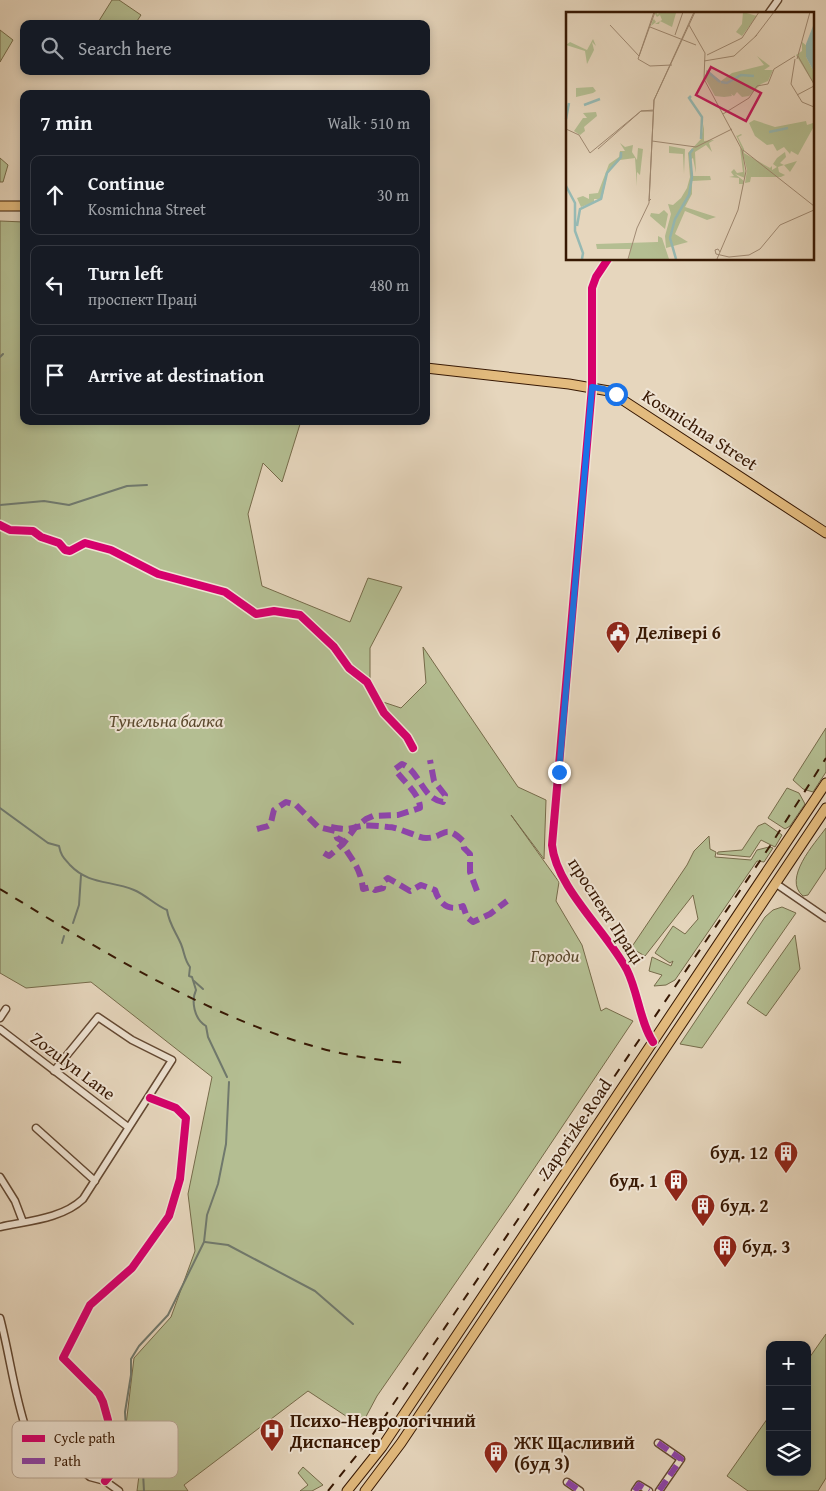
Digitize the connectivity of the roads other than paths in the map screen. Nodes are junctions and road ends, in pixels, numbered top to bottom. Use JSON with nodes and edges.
{"nodes":[{"id":1,"x":778,"y":0,"type":"edge"},
{"id":2,"x":769,"y":12,"type":"edge"},
{"id":3,"x":0,"y":206,"type":"edge"},
{"id":4,"x":20,"y":206,"type":"edge"},
{"id":5,"x":607,"y":260,"type":"edge"},
{"id":6,"x":430,"y":368,"type":"edge"},
{"id":7,"x":592,"y":387,"type":"junction"},
{"id":8,"x":826,"y":533,"type":"edge"},
{"id":9,"x":826,"y":783,"type":"edge"},
{"id":10,"x":826,"y":808,"type":"edge"},
{"id":11,"x":764,"y":876,"type":"junction"},
{"id":12,"x":775,"y":884,"type":"junction"},
{"id":13,"x":826,"y":918,"type":"edge"},
{"id":14,"x":6,"y":1009,"type":"dead end"},
{"id":15,"x":0,"y":1018,"type":"edge"},
{"id":16,"x":0,"y":1029,"type":"edge"},
{"id":17,"x":653,"y":1042,"type":"junction"},
{"id":18,"x":665,"y":1049,"type":"junction"},
{"id":19,"x":54,"y":1071,"type":"junction"},
{"id":20,"x":150,"y":1098,"type":"junction"},
{"id":21,"x":128,"y":1126,"type":"junction"},
{"id":22,"x":36,"y":1128,"type":"dead end"},
{"id":23,"x":0,"y":1177,"type":"edge"},
{"id":24,"x":95,"y":1181,"type":"junction"},
{"id":25,"x":23,"y":1222,"type":"junction"},
{"id":26,"x":0,"y":1227,"type":"edge"},
{"id":27,"x":0,"y":1318,"type":"edge"},
{"id":28,"x":24,"y":1421,"type":"edge"},
{"id":29,"x":108,"y":1421,"type":"edge"},
{"id":30,"x":658,"y":1443,"type":"dead end"},
{"id":31,"x":95,"y":1478,"type":"edge"},
{"id":32,"x":105,"y":1480,"type":"joint"},
{"id":33,"x":567,"y":1482,"type":"dead end"},
{"id":34,"x":119,"y":1491,"type":"edge"},
{"id":35,"x":347,"y":1491,"type":"edge"},
{"id":36,"x":365,"y":1491,"type":"edge"},
{"id":37,"x":580,"y":1491,"type":"edge"},
{"id":38,"x":635,"y":1491,"type":"edge"},
{"id":39,"x":649,"y":1491,"type":"edge"},
{"id":40,"x":659,"y":1491,"type":"edge"}],
"edges":[{"from":1,"to":2,"type":"street"},
{"from":3,"to":4,"type":"main road"},
{"from":5,"to":7,"type":"street","name":"проспект Праці"},
{"from":6,"to":7,"type":"main road","name":"Kosmichna Street"},
{"from":7,"to":8,"type":"main road","name":"Kosmichna Street"},
{"from":7,"to":17,"type":"street","name":"проспект Праці"},
{"from":9,"to":11,"type":"main road","name":"Zaporizke Road"},
{"from":10,"to":12,"type":"main road","name":"Zaporizke Road"},
{"from":11,"to":12,"type":"main road"},
{"from":11,"to":17,"type":"main road","name":"Zaporizke Road"},
{"from":12,"to":13,"type":"street"},
{"from":12,"to":18,"type":"main road","name":"Zaporizke Road"},
{"from":14,"to":15,"type":"street"},
{"from":16,"to":19,"type":"street","name":"Zozulyn Lane"},
{"from":17,"to":18,"type":"main road"},
{"from":17,"to":35,"type":"main road","name":"Zaporizke Road"},
{"from":18,"to":36,"type":"main road","name":"Zaporizke Road"},
{"from":19,"to":20,"type":"street"},
{"from":19,"to":21,"type":"street","name":"Zozulyn Lane"},
{"from":20,"to":21,"type":"street"},
{"from":20,"to":29,"type":"street"},
{"from":21,"to":24,"type":"street"},
{"from":22,"to":24,"type":"street"},
{"from":23,"to":25,"type":"street"},
{"from":24,"to":25,"type":"street"},
{"from":25,"to":26,"type":"street"},
{"from":27,"to":28,"type":"street"},
{"from":30,"to":40,"type":"street"},
{"from":31,"to":32,"type":"street"},
{"from":32,"to":34,"type":"street"},
{"from":33,"to":37,"type":"street"},
{"from":38,"to":39,"type":"street"}]}
